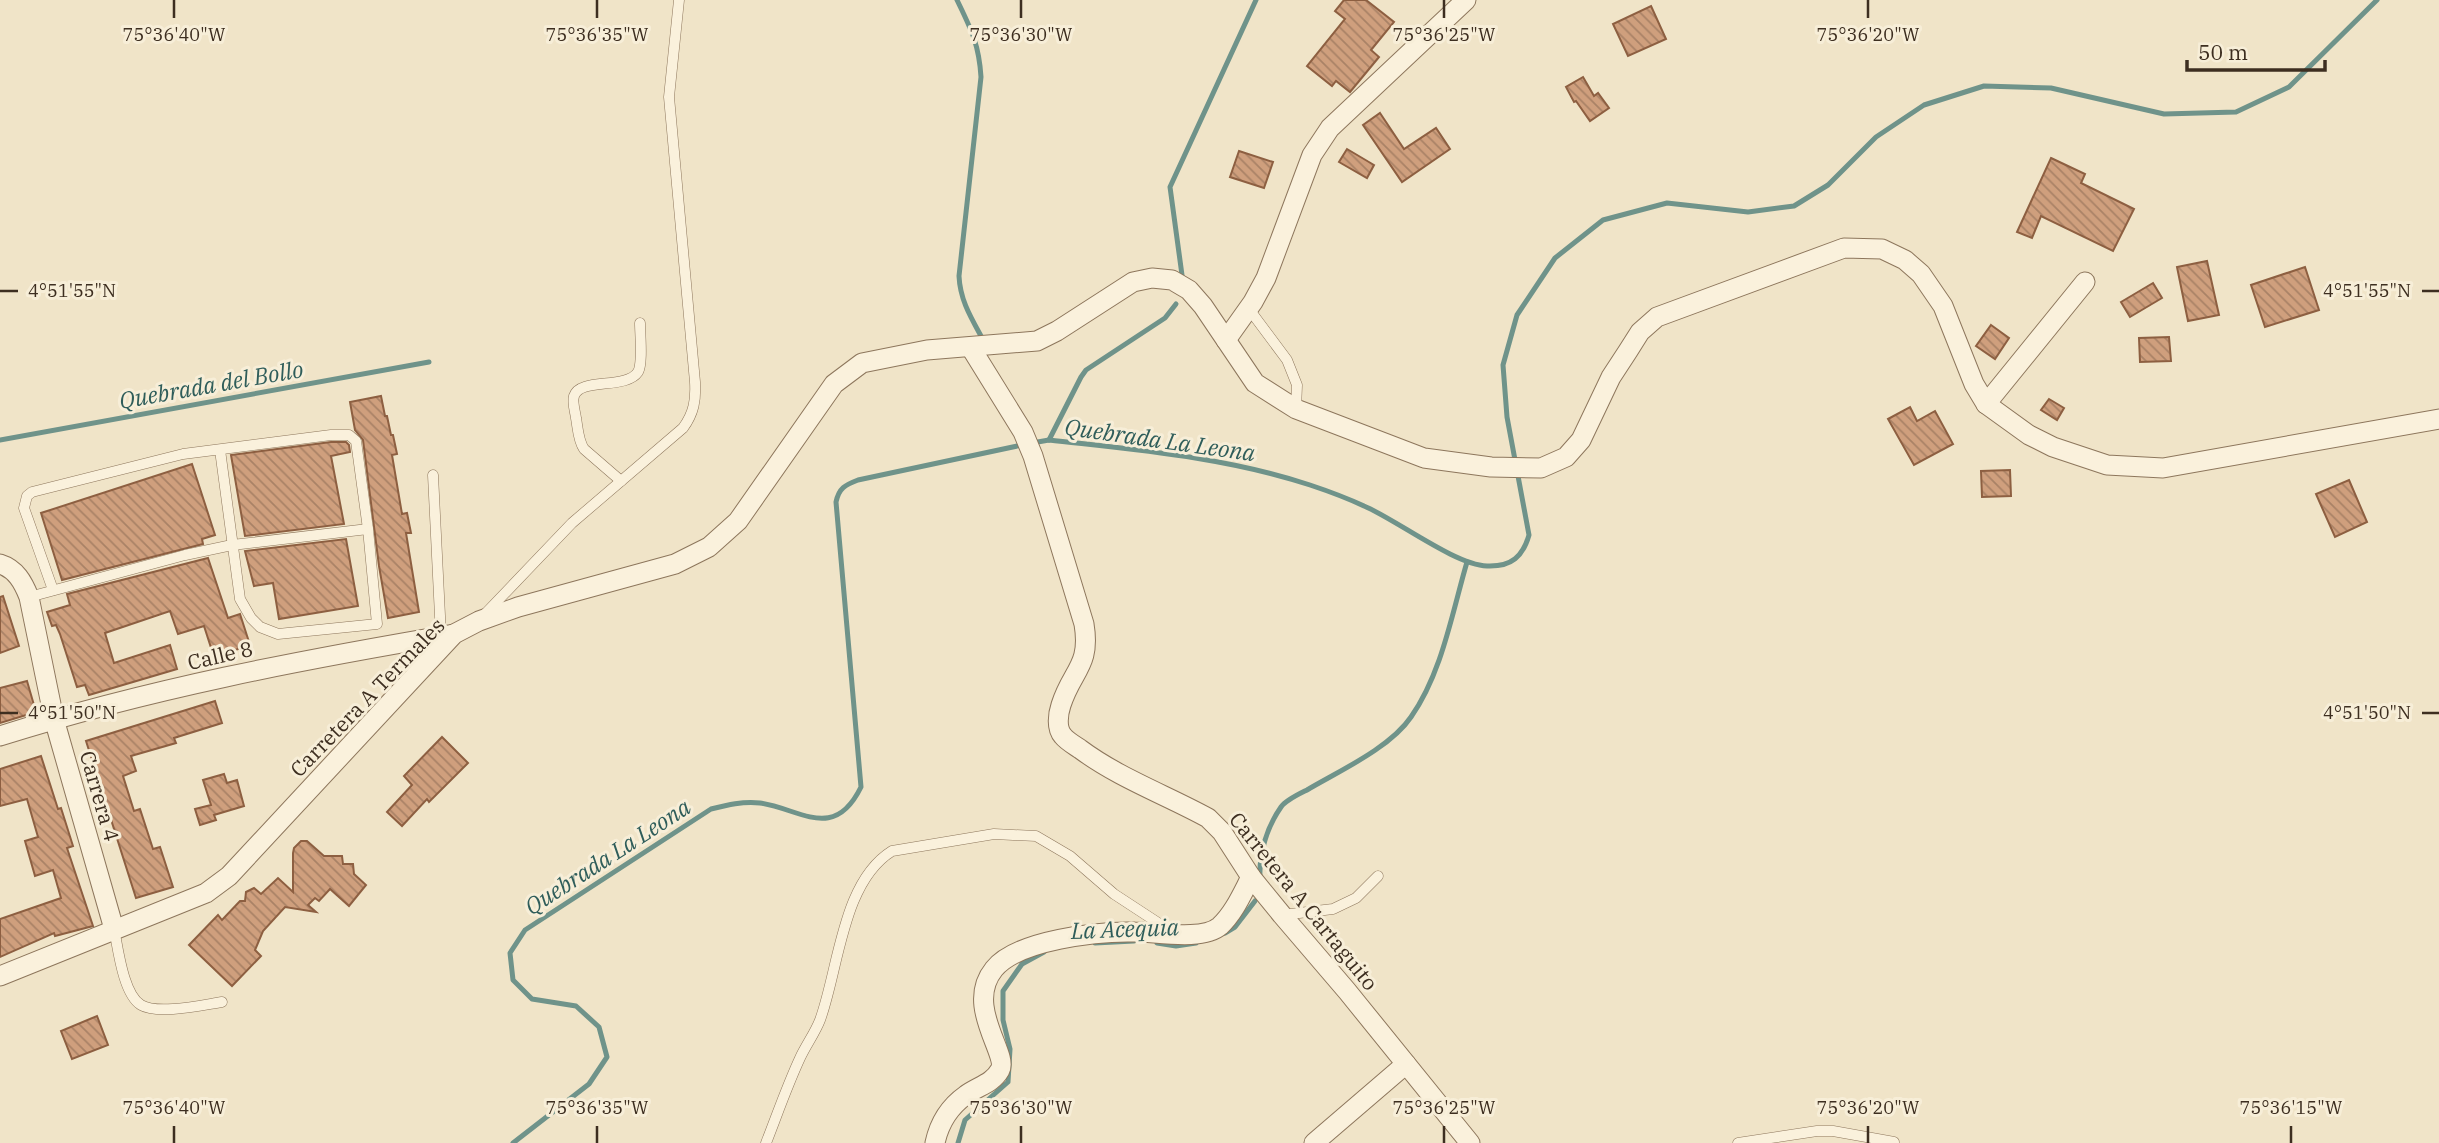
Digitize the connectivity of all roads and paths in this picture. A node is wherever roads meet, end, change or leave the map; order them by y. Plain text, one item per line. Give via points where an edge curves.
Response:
1 (678, 0) edge
2 (1466, 0) edge
3 (2085, 282) dead end
4 (1249, 309) junction
5 (640, 323) dead end
6 (1226, 340) junction
7 (971, 348) junction
8 (1986, 404) junction
9 (1296, 409) junction
10 (2439, 419) edge
11 (220, 450) junction
12 (433, 475) dead end
13 (621, 481) junction
14 (368, 529) junction
15 (232, 545) junction
16 (0, 564) edge
17 (53, 590) junction
18 (29, 597) junction
19 (479, 621) junction
20 (447, 635) junction
21 (54, 719) junction
22 (0, 736) edge
23 (1378, 876) dead end
24 (1251, 877) junction
25 (1282, 915) junction
26 (114, 929) junction
27 (1175, 934) junction
28 (0, 976) edge
29 (222, 1002) dead end
30 (1406, 1064) junction
31 (1894, 1142) edge
32 (766, 1143) edge
33 (935, 1143) edge
34 (1314, 1143) edge
35 (1470, 1143) edge
36 (1738, 1143) edge

1 - 13 lane via 669,97 696,399 683,428
2 - 4 street via 1330,128 1312,155 1266,278
3 - 8 street
4 - 6 street
4 - 9 lane via 1287,360 1297,385
5 - 13 lane via 636,374 583,387 572,398 584,449
6 - 7 street, Carretera A Termales via 1189,290 1172,280 1152,278 1133,282 1037,341
6 - 9 street, Carretera A Termales via 1255,383
7 - 19 street, Carretera A Termales via 927,350 862,363 834,384 738,521 709,548 675,564
7 - 24 street, Carretera A Cartaguito via 1033,456 1084,624 1083,662 1065,692 1058,724 1061,735 1098,763 1208,818
8 - 9 street, Carretera A Termales via 1943,306 1920,274 1882,249 1844,247 1657,317 1640,332 1611,377 1581,440 1566,457 1541,468 1424,458
8 - 10 street via 2053,447 2106,465 2132,468 2163,468
11 - 14 lane via 352,436
11 - 15 lane
11 - 17 lane via 183,454 27,496 24,508
12 - 20 lane
13 - 19 lane via 572,523
14 - 15 lane
14 - 15 lane via 377,624 278,634 260,627 240,599
15 - 17 lane
16 - 18 street, Carrera 4 via 22,580
17 - 18 lane
18 - 21 street, Carrera 4
19 - 20 street, Carretera A Termales
20 - 21 street, Calle 8 via 256,669
20 - 26 street, Carretera A Termales via 229,876 206,893
21 - 22 street, Calle 8
21 - 26 street, Carrera 4
23 - 25 lane via 1356,898 1333,909
24 - 25 street, Carretera A Cartaguito
24 - 27 street via 1238,904 1218,928
25 - 30 street, Carretera A Cartaguito
26 - 28 street, Carretera A Termales
26 - 29 lane via 130,994 141,1005 159,1010
27 - 32 lane via 1036,836 994,834 892,850 867,874 845,928 819,1021
27 - 33 street via 1133,931 1066,937 1021,950 994,968 984,989 984,1016 1002,1064 988,1083 950,1109
30 - 34 street
30 - 35 street, Carretera A Cartaguito
31 - 36 lane via 1817,1131

